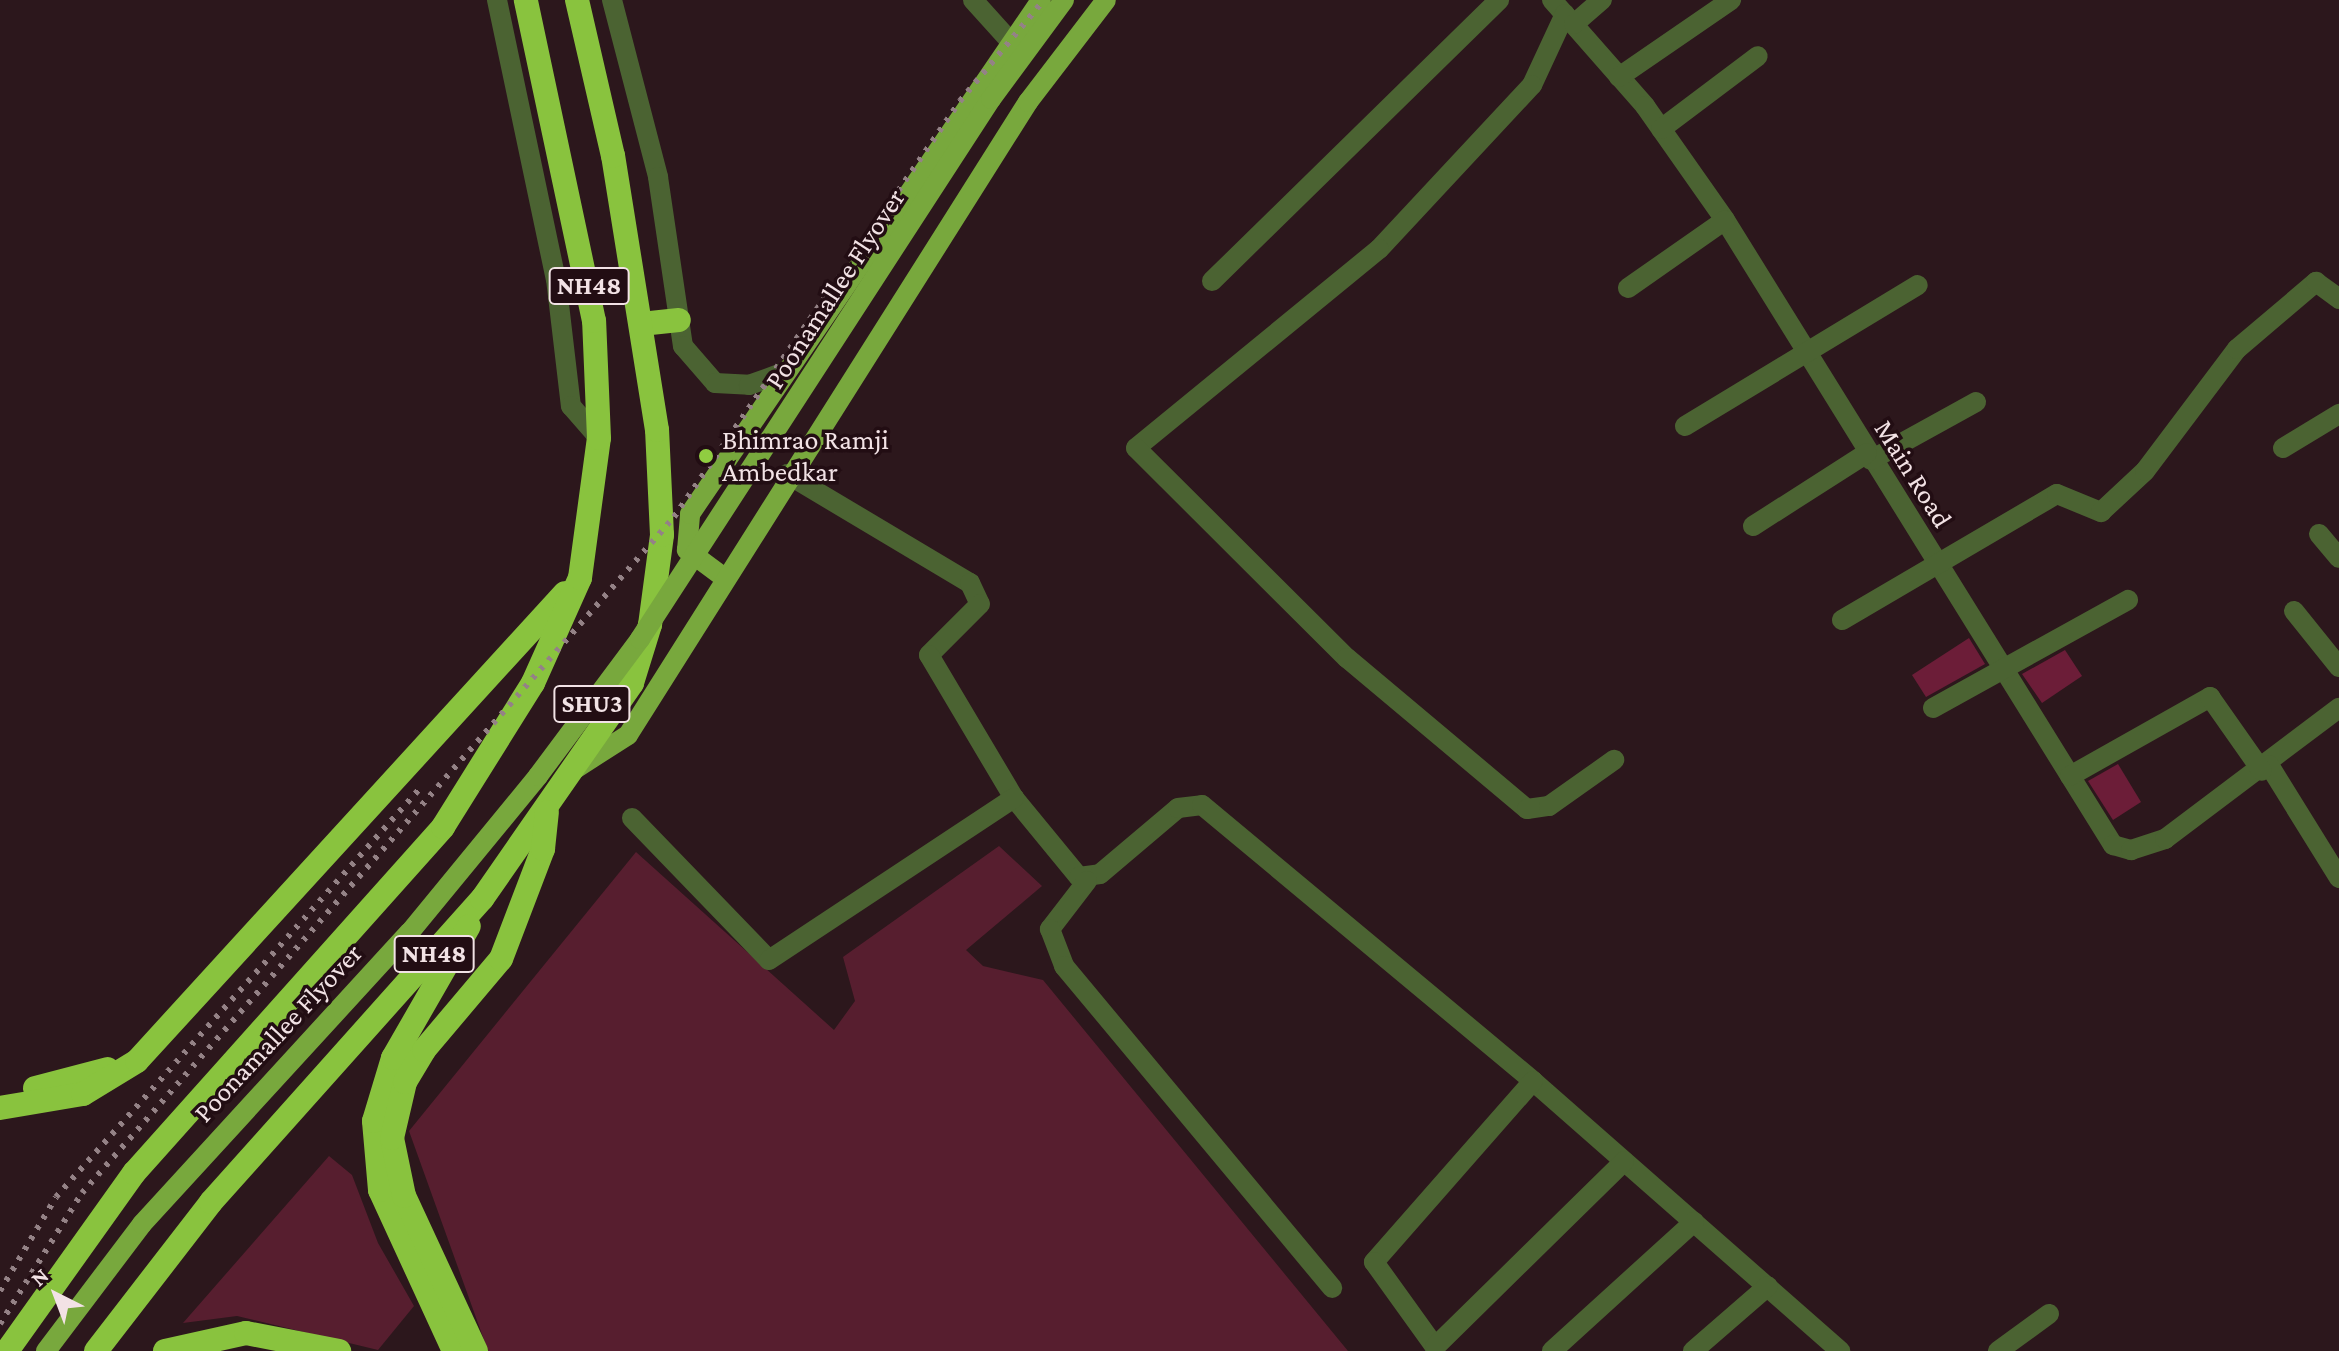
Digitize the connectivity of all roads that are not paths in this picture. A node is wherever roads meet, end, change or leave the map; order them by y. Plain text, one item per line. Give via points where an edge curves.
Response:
1 (497, 0) edge
2 (526, 0) edge
3 (577, 0) edge
4 (612, 0) edge
5 (973, 0) edge
6 (1041, 0) edge
7 (1064, 0) edge
8 (1106, 0) edge
9 (1499, 0) edge
10 (1602, 0) edge
11 (1731, 0) edge
12 (1564, 13) edge
13 (1011, 42) junction
14 (1758, 56) dead end
15 (1619, 77) junction
16 (1661, 129) junction
17 (1725, 220) junction
18 (1212, 281) dead end
19 (1918, 285) dead end
20 (1628, 288) dead end
21 (2338, 294) edge
22 (679, 320) junction
23 (641, 324) junction
24 (1804, 351) junction
25 (780, 374) junction
26 (1976, 402) dead end
27 (2339, 414) edge
28 (1685, 426) dead end
29 (599, 438) junction
30 (2283, 448) dead end
31 (1869, 457) junction
32 (787, 474) junction
33 (1753, 526) dead end
34 (2319, 534) dead end
35 (2339, 558) edge
36 (1935, 562) junction
37 (722, 576) junction
38 (580, 578) junction
39 (2128, 600) dead end
40 (2294, 611) dead end
41 (1842, 620) dead end
42 (2339, 667) edge
43 (2001, 670) junction
44 (1933, 708) dead end
45 (2339, 708) edge
46 (1614, 760) dead end
47 (2265, 768) junction
48 (575, 770) junction
49 (2070, 776) junction
50 (1014, 798) junction
51 (547, 810) junction
52 (632, 818) dead end
53 (2339, 878) edge
54 (1087, 881) junction
55 (482, 899) junction
56 (137, 1061) junction
57 (1533, 1081) junction
58 (0, 1092) edge
59 (0, 1108) edge
60 (1624, 1161) junction
61 (1694, 1222) junction
62 (1768, 1286) junction
63 (1332, 1288) dead end
64 (2049, 1314) dead end
65 (1437, 1349) edge
66 (1836, 1350) edge
67 (7, 1351) edge
68 (46, 1351) edge
69 (96, 1351) edge
70 (165, 1351) edge
71 (339, 1351) edge
72 (454, 1351) edge
73 (476, 1351) edge
74 (1552, 1351) edge
75 (1693, 1351) edge
76 (1998, 1351) edge

1 - 29 street via 556,279 571,406
2 - 29 highway, NH48 via 592,307
3 - 23 highway, NH48
4 - 22 street via 658,177
5 - 13 street
6 - 13 main road
7 - 68 main road, Poonamallee Flyover / SHU3, bridge via 969,132 640,639 547,765 410,932 142,1224
8 - 32 main road, SHU3 via 1028,102
9 - 18 street
10 - 12 street
11 - 15 street
12 - 15 street, Main Road
12 - 46 street via 1532,85 1379,249 1136,448 1347,658 1527,809 1549,806
13 - 25 main road
14 - 16 street
15 - 16 street, Main Road
16 - 17 street, Main Road
17 - 20 street
17 - 24 street, Main Road
19 - 24 street
21 - 36 street via 2316,282 2237,349 2145,471 2101,512 2057,494
22 - 23 highway
22 - 25 street via 683,346 715,383 749,385
23 - 48 highway, NH48 via 660,477 650,625 632,683
24 - 28 street
24 - 31 street, Main Road
25 - 37 main road via 690,514 687,550
26 - 31 street
27 - 30 street
29 - 38 highway, NH48
31 - 33 street
31 - 36 street, Main Road
32 - 37 main road, SHU3
32 - 50 street via 970,583 980,604 929,655
34 - 35 street
36 - 41 street
36 - 43 street, Main Road
37 - 48 main road, SHU3 via 628,735
38 - 56 highway
38 - 67 highway, NH48 via 533,683 443,827 134,1173
39 - 43 street
40 - 42 street
43 - 44 street
43 - 49 street, Main Road
45 - 47 street, Main Road
47 - 49 street via 2210,697
47 - 49 street, Main Road via 2165,839 2131,850 2113,845 2095,825
47 - 53 street
48 - 51 highway, NH48
50 - 52 street via 769,960
50 - 54 street
51 - 55 highway, NH48
51 - 73 highway via 543,849 501,959 424,1050 405,1082 392,1138 404,1196
54 - 57 street via 1178,808 1202,805
54 - 63 street via 1050,929 1064,966
55 - 69 highway, NH48 via 211,1202
55 - 72 highway via 440,987 393,1058 374,1121 380,1190
56 - 58 highway
56 - 59 highway via 83,1094
57 - 60 street
57 - 65 street via 1374,1262
60 - 61 street
60 - 65 street
61 - 62 street
61 - 74 street
62 - 66 street
62 - 75 street
64 - 76 street
70 - 71 highway via 246,1333

